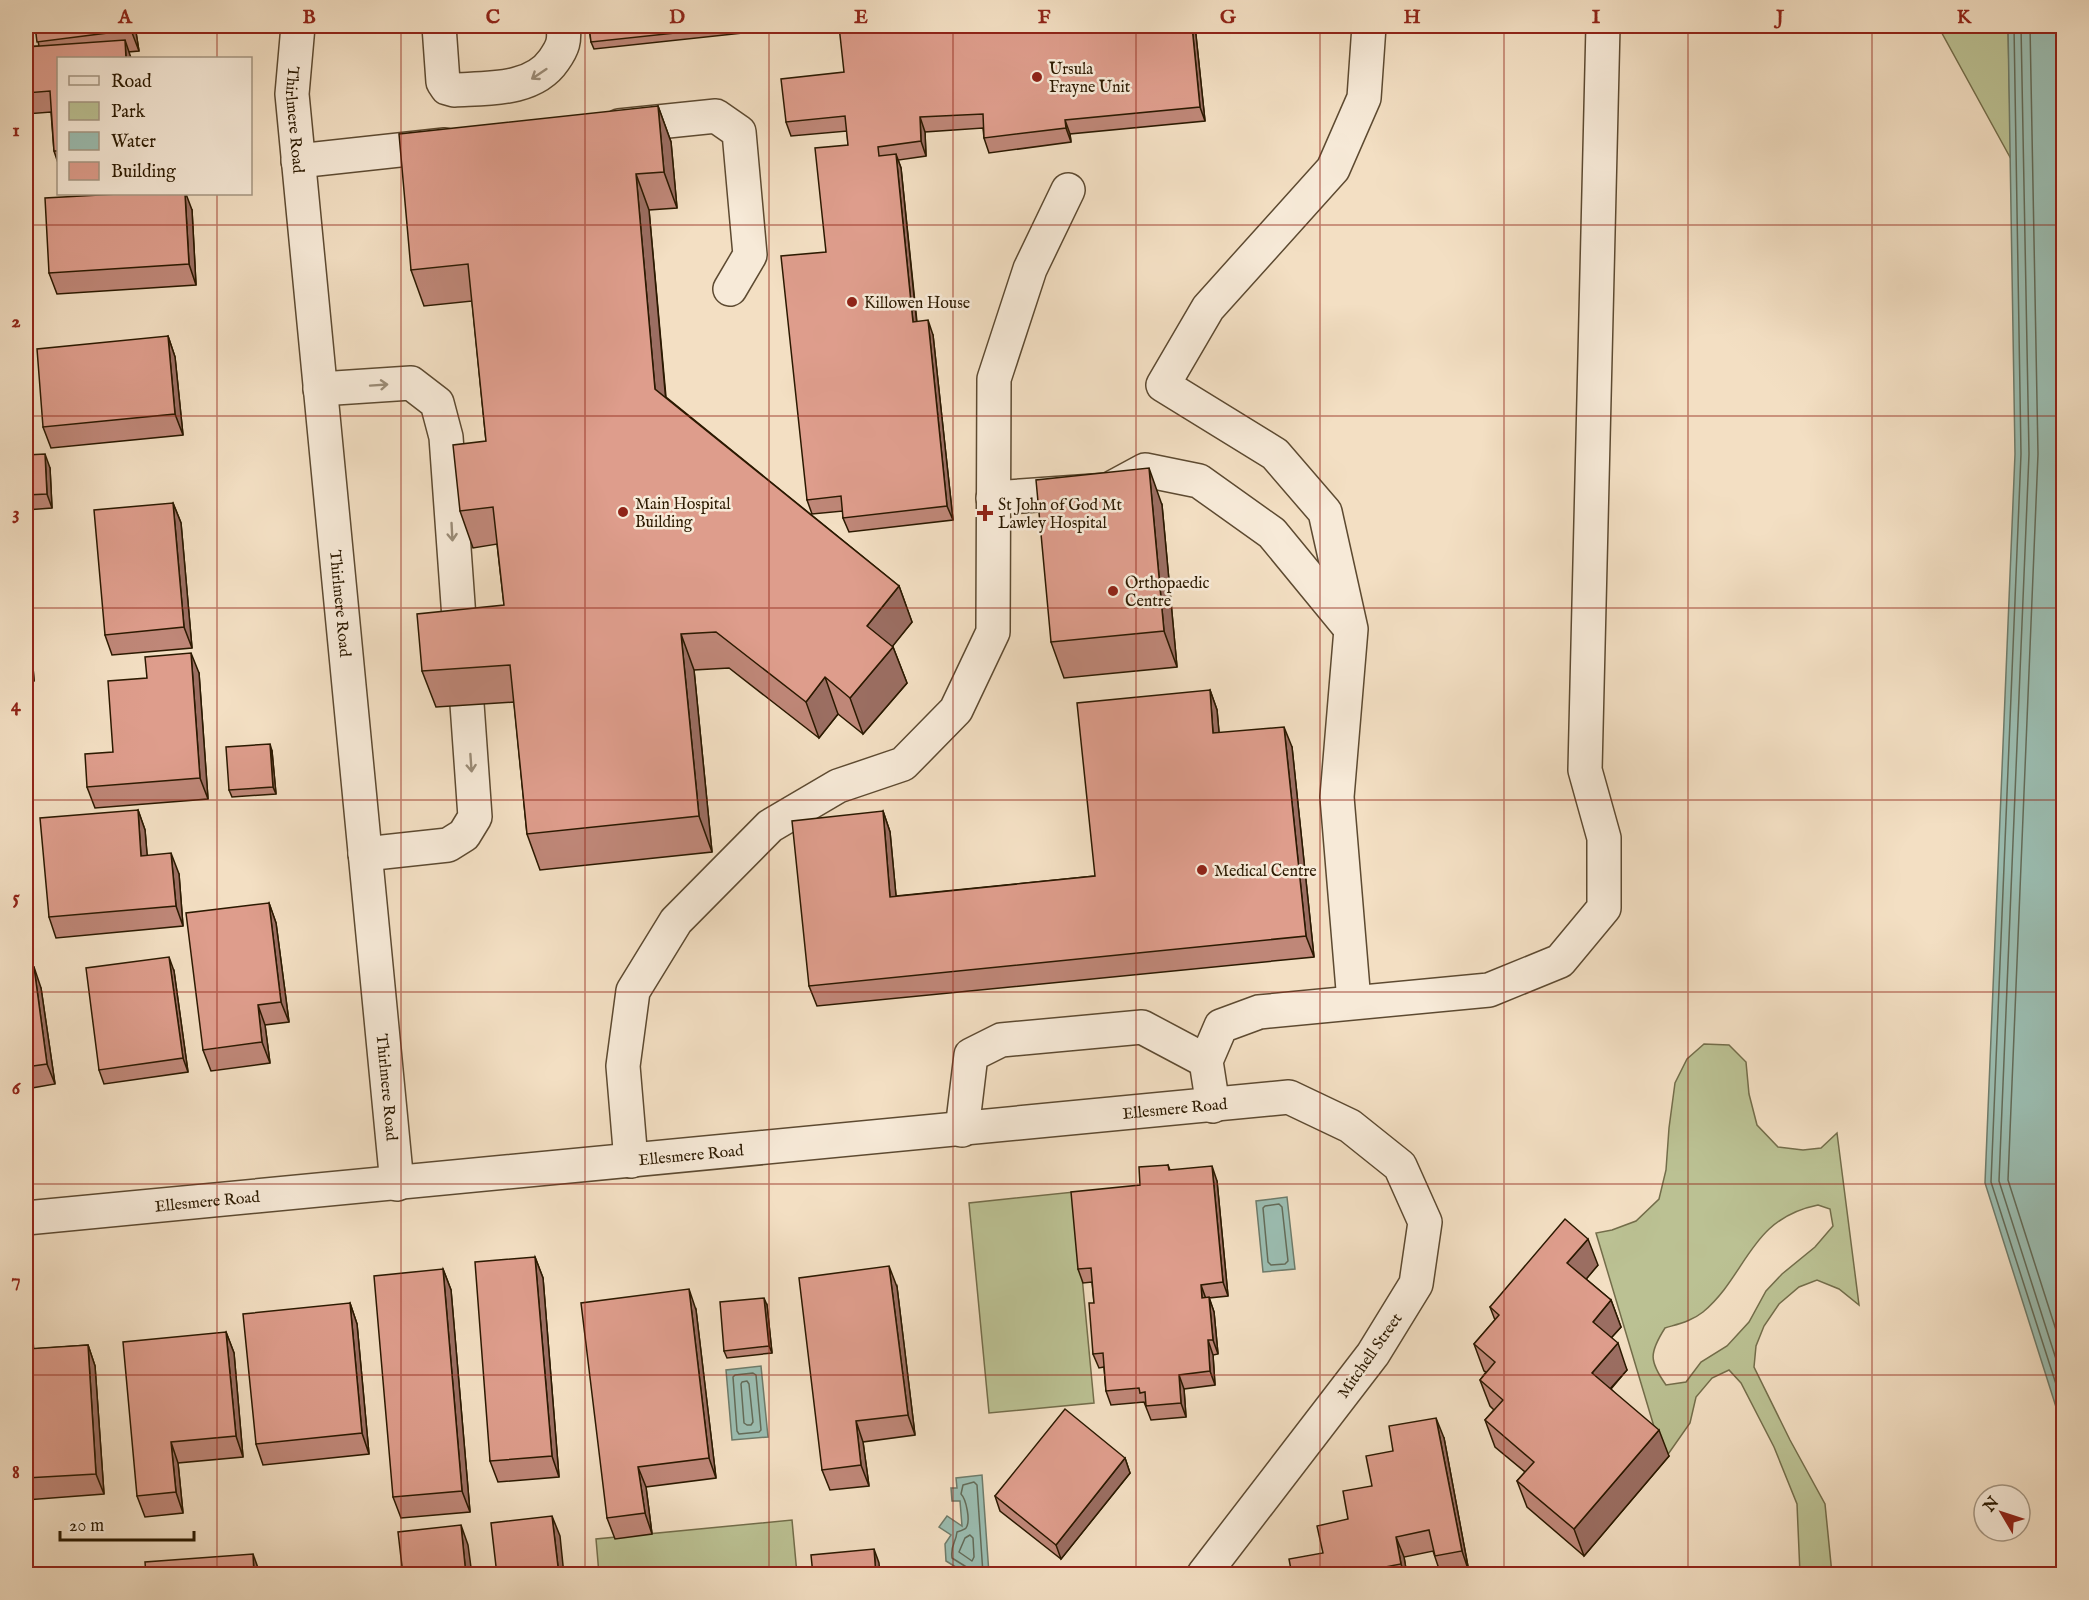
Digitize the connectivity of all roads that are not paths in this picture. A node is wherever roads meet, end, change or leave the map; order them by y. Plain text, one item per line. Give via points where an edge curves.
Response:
1 (298, 26) edge
2 (440, 26) edge
3 (563, 26) edge
4 (1369, 26) edge
5 (1603, 26) edge
6 (588, 129) edge
7 (472, 142) edge
8 (298, 160) junction
9 (1068, 190) dead end
10 (730, 289) dead end
11 (320, 389) junction
12 (993, 498) junction
13 (1351, 629) junction
14 (461, 646) edge
15 (467, 704) edge
16 (366, 854) junction
17 (1354, 1002) junction
18 (1206, 1061) junction
19 (1213, 1106) junction
20 (1350, 1126) joint
21 (962, 1130) junction
22 (631, 1161) junction
23 (398, 1184) junction
24 (26, 1218) edge
25 (1204, 1575) edge

1 - 8 street, Thirlmere Road via 292,94
3 -> 2 street via 565,40 547,70 535,79 454,90 443,82
4 - 13 street via 1364,98 1333,169 1208,308 1163,385 1275,454 1325,512
5 - 17 street via 1585,770 1604,838 1604,908 1560,961 1489,990
6 - 10 street via 716,116 739,132 750,255
7 - 8 street
8 - 11 street, Thirlmere Road
9 - 12 street via 1030,269 994,379
11 -> 14 street via 411,383 437,403 446,436
11 - 16 street, Thirlmere Road
12 - 13 street via 1108,489 1145,470 1199,481 1272,532
12 - 22 street via 993,632 956,710 903,764 838,786 770,826 676,921 633,991 623,1066
13 - 17 street via 1337,797
15 -> 16 street via 475,817 464,835 448,845
16 - 23 street, Thirlmere Road
17 - 18 street via 1259,1012 1221,1026
18 - 19 street
18 - 21 street via 1142,1027 1001,1040 971,1055
19 - 20 street, Ellesmere Road via 1289,1097
19 - 21 street, Ellesmere Road
20 - 25 street, Mitchell Street via 1400,1166 1425,1221 1416,1284 1373,1354
21 - 22 street, Ellesmere Road
22 - 23 street, Ellesmere Road
23 - 24 street, Ellesmere Road

